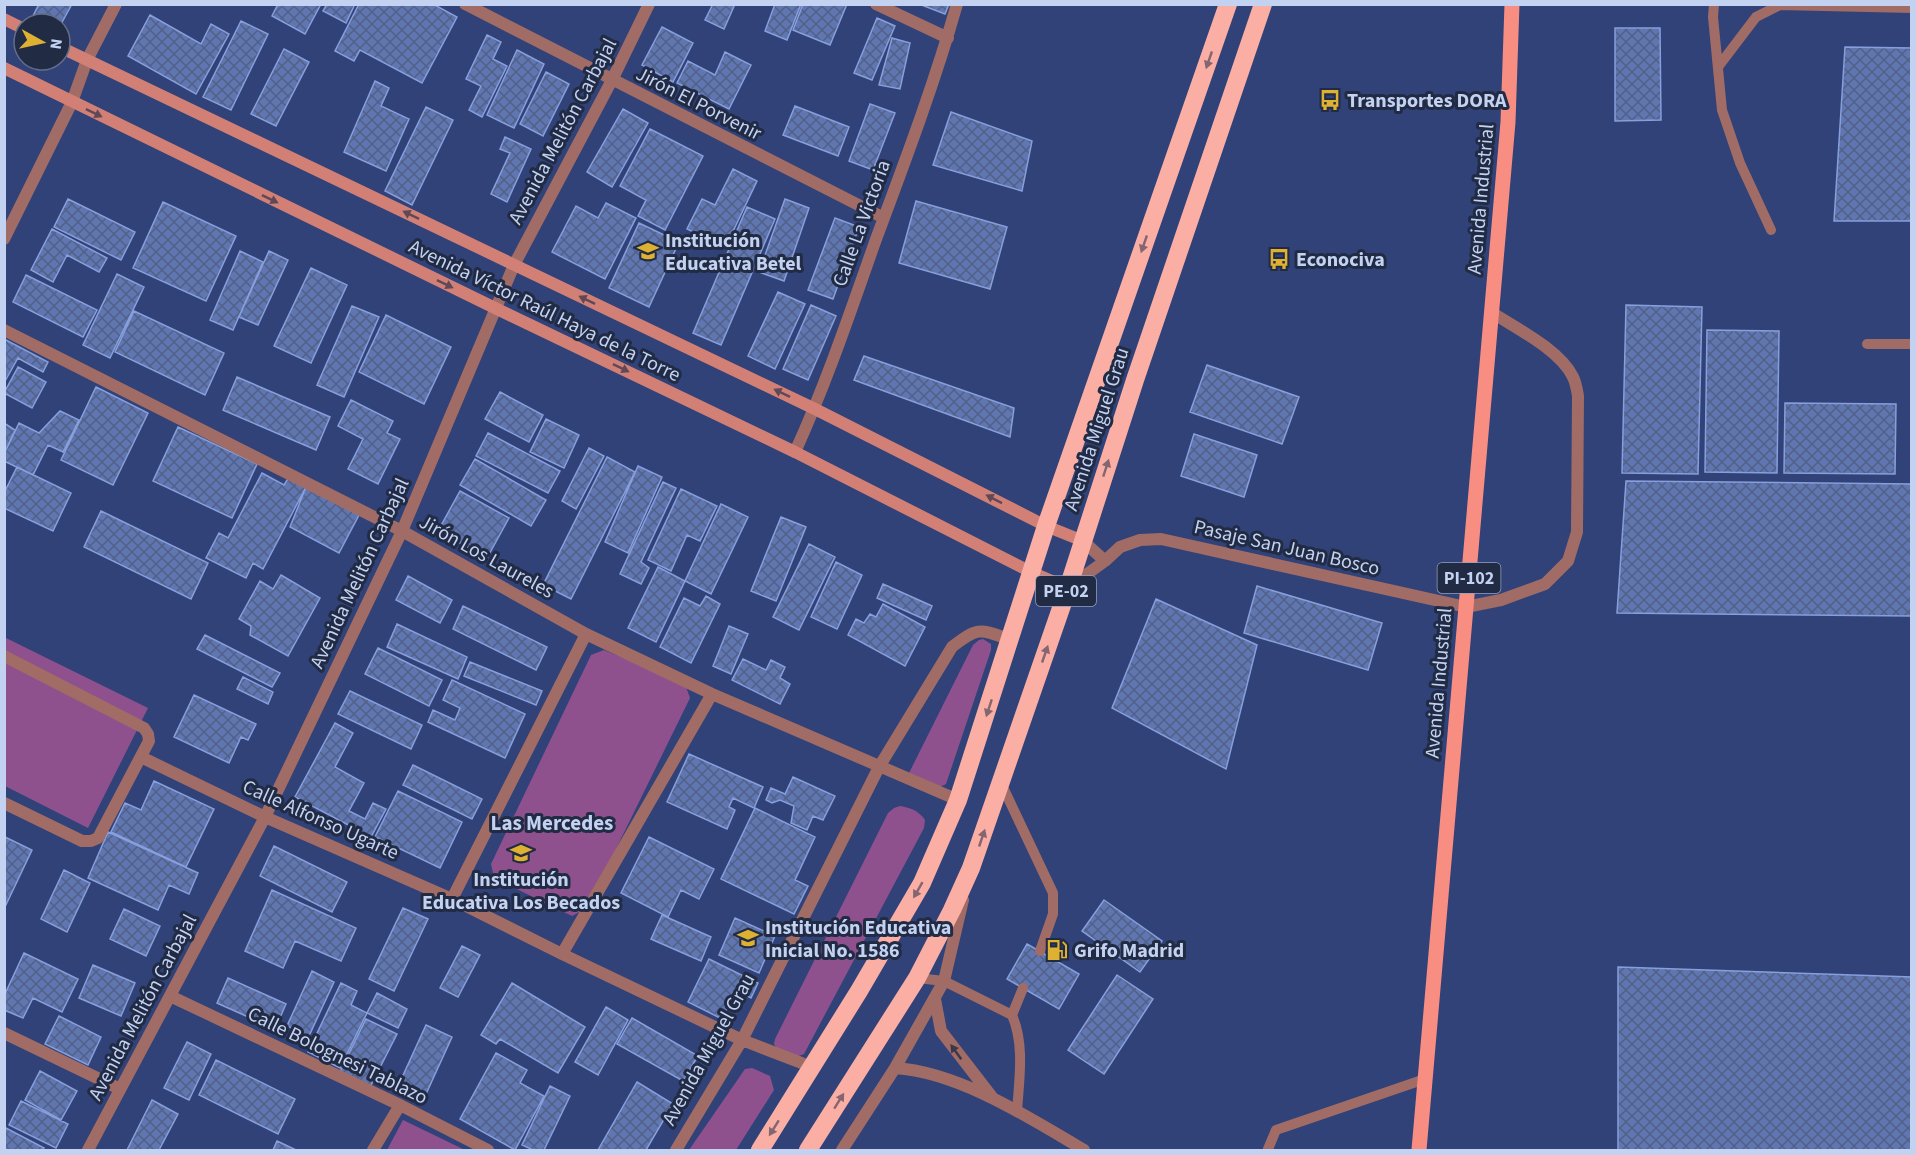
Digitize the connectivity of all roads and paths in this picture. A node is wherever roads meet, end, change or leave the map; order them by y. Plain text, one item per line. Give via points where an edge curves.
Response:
1 (116, 4) edge
2 (465, 4) edge
3 (649, 4) edge
4 (876, 4) edge
5 (957, 4) edge
6 (1228, 4) edge
7 (1263, 4) edge
8 (1512, 4) edge
9 (1714, 4) edge
10 (1911, 8) edge
11 (948, 38) junction
12 (72, 53) edge
13 (87, 60) junction
14 (1718, 67) junction
15 (4, 68) edge
16 (612, 80) junction
17 (72, 102) junction
18 (884, 218) junction
19 (1771, 230) dead end
20 (4, 239) edge
21 (514, 264) junction
22 (497, 309) junction
23 (1491, 312) junction
24 (4, 330) edge
25 (1911, 344) edge
26 (1867, 345) dead end
27 (815, 409) junction
28 (795, 452) junction
29 (1046, 526) junction
30 (402, 531) junction
31 (1083, 541) junction
32 (1105, 561) junction
33 (1031, 572) junction
34 (1068, 588) junction
35 (1466, 607) junction
36 (586, 634) junction
37 (1011, 640) junction
38 (4, 656) edge
39 (712, 694) junction
40 (141, 757) junction
41 (879, 767) junction
42 (1001, 783) junction
43 (958, 800) junction
44 (4, 803) edge
45 (265, 817) junction
46 (971, 868) junction
47 (452, 898) junction
48 (1040, 951) dead end
49 (562, 954) junction
50 (917, 978) junction
51 (944, 981) junction
52 (1023, 988) dead end
53 (170, 996) junction
54 (935, 999) junction
55 (1012, 1015) junction
56 (4, 1033) edge
57 (742, 1040) junction
58 (812, 1067) junction
59 (896, 1068) junction
60 (1425, 1079) junction
61 (120, 1089) junction
62 (992, 1098) junction
63 (400, 1105) junction
64 (1017, 1112) junction
65 (1268, 1149) edge
66 (88, 1150) edge
67 (373, 1150) edge
68 (488, 1150) edge
69 (676, 1150) edge
70 (760, 1150) edge
71 (808, 1150) edge
72 (842, 1150) edge
73 (1084, 1150) edge
74 (1419, 1150) edge

1 - 13 street
2 - 16 street, Jirón El Porvenir
3 - 16 street, Avenida Melitón Carbajal
4 - 11 street
5 - 11 street, Calle La Victoria
6 -> 29 highway, Avenida Miguel Grau / PE-02
31 -> 7 highway, Avenida Miguel Grau / PE-02
8 - 23 main road, Avenida Industrial / PI-102 via 1508,122
9 - 14 lane
10 - 14 lane via 1780,4 1756,17
11 - 18 street, Calle La Victoria
12 - 13 main road, Avenida Víctor Raúl Haya de la Torre
13 - 17 street
21 -> 13 main road, Avenida Víctor Raúl Haya de la Torre
14 - 19 lane via 1722,110 1740,163
15 - 17 main road, Avenida Víctor Raúl Haya de la Torre
16 - 18 street, Jirón El Porvenir
16 - 21 street, Avenida Melitón Carbajal
17 - 20 street
17 -> 22 main road, Avenida Víctor Raúl Haya de la Torre
18 - 27 street, Calle La Victoria
21 - 22 street, Avenida Melitón Carbajal
27 -> 21 main road, Avenida Víctor Raúl Haya de la Torre
22 -> 28 main road, Avenida Víctor Raúl Haya de la Torre
22 - 30 street, Avenida Melitón Carbajal
23 - 35 main road, Avenida Industrial / PI-102
23 - 35 street via 1545,348 1573,378 1578,396 1577,532 1568,561 1545,584 1501,600
24 - 30 street, Jirón Los Laureles
25 - 26 lane
27 - 28 street, Calle La Victoria
29 -> 27 main road, Avenida Víctor Raúl Haya de la Torre
28 - 33 main road, Avenida Víctor Raúl Haya de la Torre
29 - 31 main road, Avenida Víctor Raúl Haya de la Torre
29 - 33 highway, Avenida Miguel Grau / PE-02
30 - 36 street, Jirón Los Laureles
30 - 45 street, Avenida Melitón Carbajal
31 - 32 street
31 - 34 highway, Avenida Miguel Grau / PE-02
32 - 34 street, Pasaje San Juan Bosco
32 - 35 street, Pasaje San Juan Bosco via 1120,547 1140,540 1161,539
33 - 34 main road, Avenida Víctor Raúl Haya de la Torre
33 - 37 highway, Avenida Miguel Grau / PE-02
42 -> 34 highway, Avenida Miguel Grau / PE-02
35 - 60 main road, Avenida Industrial / PI-102
36 - 39 street, Jirón Los Laureles
36 - 47 street
37 - 41 street, Avenida Miguel Grau via 982,630 952,646
37 -> 43 highway, Avenida Miguel Grau / PE-02
38 - 40 street via 144,728 149,741
39 - 41 street, Jirón Los Laureles
39 - 49 street
40 - 44 street via 98,838 91,841
40 - 45 street, Calle Alfonso Ugarte
41 - 43 street, Jirón Los Laureles
41 - 57 street, Avenida Miguel Grau
46 -> 42 highway, Avenida Miguel Grau / PE-02
42 - 48 lane via 1053,893 1053,914
43 -> 58 highway, Avenida Miguel Grau / PE-02 via 922,883
45 - 47 street, Calle Alfonso Ugarte
45 - 53 street, Avenida Melitón Carbajal
46 - 50 highway, Avenida Miguel Grau / PE-02
46 - 51 street, Avenida Miguel Grau
47 - 49 street, Calle Alfonso Ugarte
49 - 57 street, Calle Alfonso Ugarte
50 - 51 lane
71 -> 50 highway, Avenida Miguel Grau / PE-02
51 - 54 street, Avenida Miguel Grau
51 - 55 lane
52 - 55 lane
53 - 61 street, Avenida Melitón Carbajal
53 - 63 street, Calle Bolognesi Tablazo
54 - 59 street, Avenida Miguel Grau
62 -> 54 street via 941,1031
55 - 64 lane via 1019,1031 1020,1048
56 - 61 street
57 - 58 street, Calle Alfonso Ugarte
57 - 69 street, Avenida Miguel Grau
58 -> 70 highway, Avenida Miguel Grau / PE-02
59 - 62 street via 915,1069
59 - 72 street, Avenida Miguel Grau
60 - 65 lane via 1276,1130
60 - 74 main road, Avenida Industrial / PI-102
61 - 66 street, Avenida Melitón Carbajal
62 - 64 street
63 - 67 street
63 - 68 street, Calle Bolognesi Tablazo
64 - 73 street

